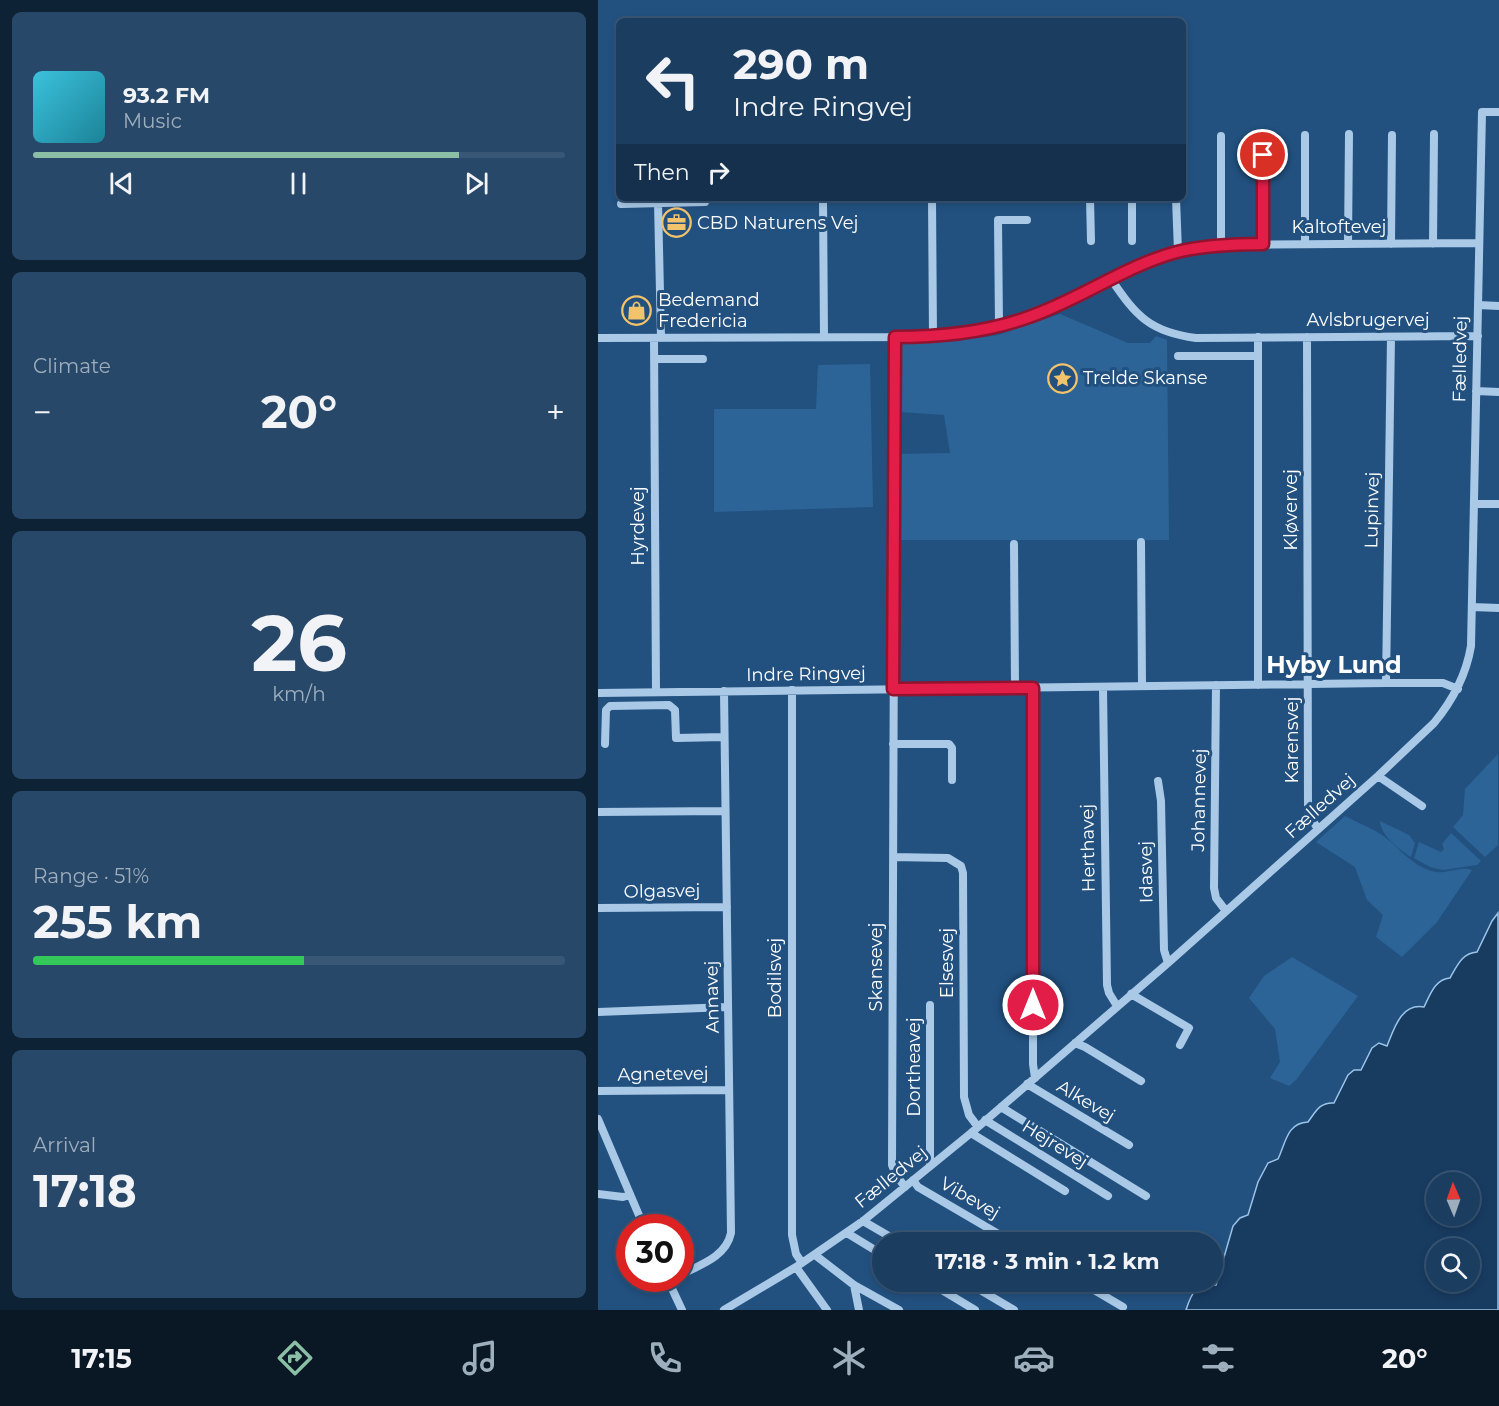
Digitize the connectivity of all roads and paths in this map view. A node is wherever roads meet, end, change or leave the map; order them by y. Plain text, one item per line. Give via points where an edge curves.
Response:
1 (1498, 112) edge
2 (1263, 134) dead end
3 (1349, 134) dead end
4 (1434, 134) dead end
5 (1305, 135) dead end
6 (1392, 135) dead end
7 (1220, 136) dead end
8 (823, 201) edge
9 (932, 201) edge
10 (1090, 201) edge
11 (1132, 201) edge
12 (1176, 201) edge
13 (704, 202) dead end
14 (658, 203) junction
15 (621, 204) dead end
16 (1027, 220) dead end
17 (1091, 241) dead end
18 (1132, 241) dead end
19 (1479, 243) junction
20 (1263, 244) junction
21 (1305, 244) junction
22 (1348, 244) junction
23 (1391, 244) junction
24 (1433, 244) junction
25 (1221, 245) junction
26 (1178, 252) junction
27 (1111, 279) junction
28 (1478, 305) junction
29 (1498, 306) edge
30 (999, 326) junction
31 (1478, 336) junction
32 (658, 337) junction
33 (824, 337) junction
34 (895, 337) junction
35 (933, 337) junction
36 (1258, 337) junction
37 (1307, 337) junction
38 (1391, 337) junction
39 (598, 338) edge
40 (1178, 356) dead end
41 (1258, 356) junction
42 (654, 359) junction
43 (703, 359) dead end
44 (1476, 391) junction
45 (1498, 392) edge
46 (1475, 504) junction
47 (1498, 504) edge
48 (1141, 542) dead end
49 (1014, 544) dead end
50 (1472, 607) junction
51 (1498, 608) edge
52 (1386, 683) junction
53 (1308, 684) junction
54 (1258, 685) junction
55 (1142, 686) junction
56 (1216, 686) junction
57 (1103, 687) junction
58 (1015, 688) junction
59 (1033, 688) junction
60 (893, 689) junction
61 (1458, 689) junction
62 (792, 690) junction
63 (724, 691) junction
64 (656, 692) junction
65 (598, 693) edge
66 (724, 737) junction
67 (606, 744) dead end
68 (893, 744) junction
69 (1378, 776) junction
70 (952, 780) dead end
71 (1158, 781) dead end
72 (1422, 806) dead end
73 (725, 811) junction
74 (598, 812) edge
75 (1318, 829) junction
76 (893, 857) junction
77 (727, 907) junction
78 (598, 908) edge
79 (1226, 911) junction
80 (1168, 963) junction
81 (1131, 994) junction
82 (930, 1005) dead end
83 (728, 1006) junction
84 (1117, 1006) junction
85 (598, 1012) edge
86 (1075, 1043) junction
87 (1180, 1045) dead end
88 (1035, 1078) junction
89 (1141, 1081) dead end
90 (1027, 1084) junction
91 (729, 1090) junction
92 (598, 1091) edge
93 (1001, 1107) junction
94 (598, 1119) edge
95 (978, 1126) junction
96 (1129, 1145) dead end
97 (931, 1166) junction
98 (913, 1180) junction
99 (905, 1187) junction
100 (1065, 1191) dead end
101 (598, 1194) edge
102 (630, 1195) junction
103 (1108, 1196) dead end
104 (1146, 1196) dead end
105 (638, 1214) edge
106 (863, 1221) junction
107 (882, 1232) edge
108 (995, 1232) edge
109 (847, 1233) junction
110 (872, 1248) edge
111 (815, 1255) junction
112 (799, 1265) junction
113 (694, 1268) edge
114 (854, 1286) junction
115 (676, 1292) edge
116 (945, 1292) edge
117 (984, 1292) edge
118 (1098, 1292) edge
119 (1123, 1307) dead end
120 (682, 1310) edge
121 (724, 1310) edge
122 (827, 1310) edge
123 (859, 1310) edge
124 (900, 1310) edge
125 (975, 1310) edge
126 (1014, 1310) edge

1 - 19 street, Fælledvej via 1482,112
2 - 20 street
3 - 22 street
4 - 24 street
5 - 21 street
6 - 23 street
7 - 25 street
8 - 33 street
9 - 35 street
10 - 17 street
11 - 18 street
12 - 26 street
13 - 14 street
14 - 15 street
14 - 32 street, Hyrdevej
16 - 30 street via 998,220
19 - 24 street, Kaltoftevej
19 - 28 street, Fælledvej
20 - 21 street, Kaltoftevej
20 - 25 street, Kaltoftevej
21 - 22 street, Kaltoftevej
22 - 23 street, Kaltoftevej
23 - 24 street, Kaltoftevej
25 - 26 street, Kaltoftevej
26 - 27 street, Kaltoftevej
27 - 30 street, Kaltoftevej via 1028,318
27 - 36 street, Avlsbrugervej via 1134,312 1168,333 1196,338
28 - 29 street
28 - 31 street, Fælledvej
30 - 35 street, Kaltoftevej
31 - 38 street, Avlsbrugervej
31 - 44 street, Fælledvej
32 - 33 street, Kaltoftevej
32 - 39 street, Kaltoftevej
32 - 42 street, Hyrdevej
33 - 34 street, Kaltoftevej
34 - 35 street, Kaltoftevej
34 - 60 street, Skansevej
36 - 37 street, Avlsbrugervej
36 - 41 street
37 - 38 street, Avlsbrugervej
37 - 53 street, Kløvervej
38 - 52 street, Lupinvej
40 - 41 street
41 - 54 street
42 - 43 street
42 - 64 street, Hyrdevej
44 - 45 street
44 - 46 street, Fælledvej
46 - 47 street
46 - 50 street, Fælledvej
48 - 55 street
49 - 58 street
50 - 51 street
50 - 61 street, Fælledvej via 1469,659
52 - 53 street, Indre Ringvej
52 - 61 street, Indre Ringvej via 1443,683
53 - 54 street, Indre Ringvej
53 - 75 street, Karensvej via 1308,810
54 - 56 street, Indre Ringvej
55 - 56 street, Indre Ringvej
55 - 57 street, Indre Ringvej
56 - 79 street, Johannevej via 1214,888
57 - 59 street, Indre Ringvej
57 - 84 street, Herthavej via 1106,985
58 - 59 street, Indre Ringvej
58 - 60 street, Indre Ringvej
59 - 88 street
60 - 62 street, Indre Ringvej
60 - 68 street, Skansevej
61 - 69 street, Fælledvej via 1434,723
62 - 63 street, Indre Ringvej
62 - 112 street, Bodilsvej via 792,1235
63 - 64 street, Indre Ringvej
63 - 66 street, Annavej
64 - 65 street, Indre Ringvej
66 - 67 street via 676,738 675,710 669,705 610,706 606,710
66 - 73 street, Annavej
68 - 70 street via 949,744
68 - 76 street, Skansevej
69 - 72 street
69 - 75 street, Fælledvej
71 - 80 street, Idasvej via 1164,950
73 - 74 street
73 - 77 street, Annavej
75 - 79 street, Fælledvej
76 - 95 street, Elsesvej via 948,858 961,866 964,1097 969,1115
76 - 99 street, Skansevej via 892,1165
77 - 78 street, Olgasvej
77 - 83 street, Annavej
79 - 80 street, Fælledvej
80 - 81 street, Fælledvej
81 - 84 street, Fælledvej
81 - 87 street via 1189,1028
82 - 97 street, Dortheavej
83 - 85 street
83 - 91 street, Annavej
84 - 86 street, Fælledvej
86 - 88 street, Fælledvej
86 - 89 street
88 - 90 street, Fælledvej
90 - 93 street, Fælledvej
90 - 96 street, Alkevej
91 - 92 street, Agnetevej
91 - 113 street, Annavej via 732,1233 720,1254
93 - 95 street, Fælledvej
93 - 104 street
94 - 102 street
95 - 97 street, Fælledvej
95 - 100 street
95 - 103 street, Hejrevej
97 - 98 street, Fælledvej
98 - 99 street, Fælledvej
98 - 108 street, Vibevej
99 - 106 street, Fælledvej
101 - 102 street
102 - 105 street
106 - 107 street
106 - 109 street, Fælledvej
109 - 110 street
109 - 111 street, Fælledvej
111 - 112 street, Fælledvej
111 - 114 street
112 - 121 street, Fælledvej
112 - 122 street
114 - 123 street
114 - 124 street
115 - 120 street
116 - 125 street
117 - 126 street
118 - 119 street

